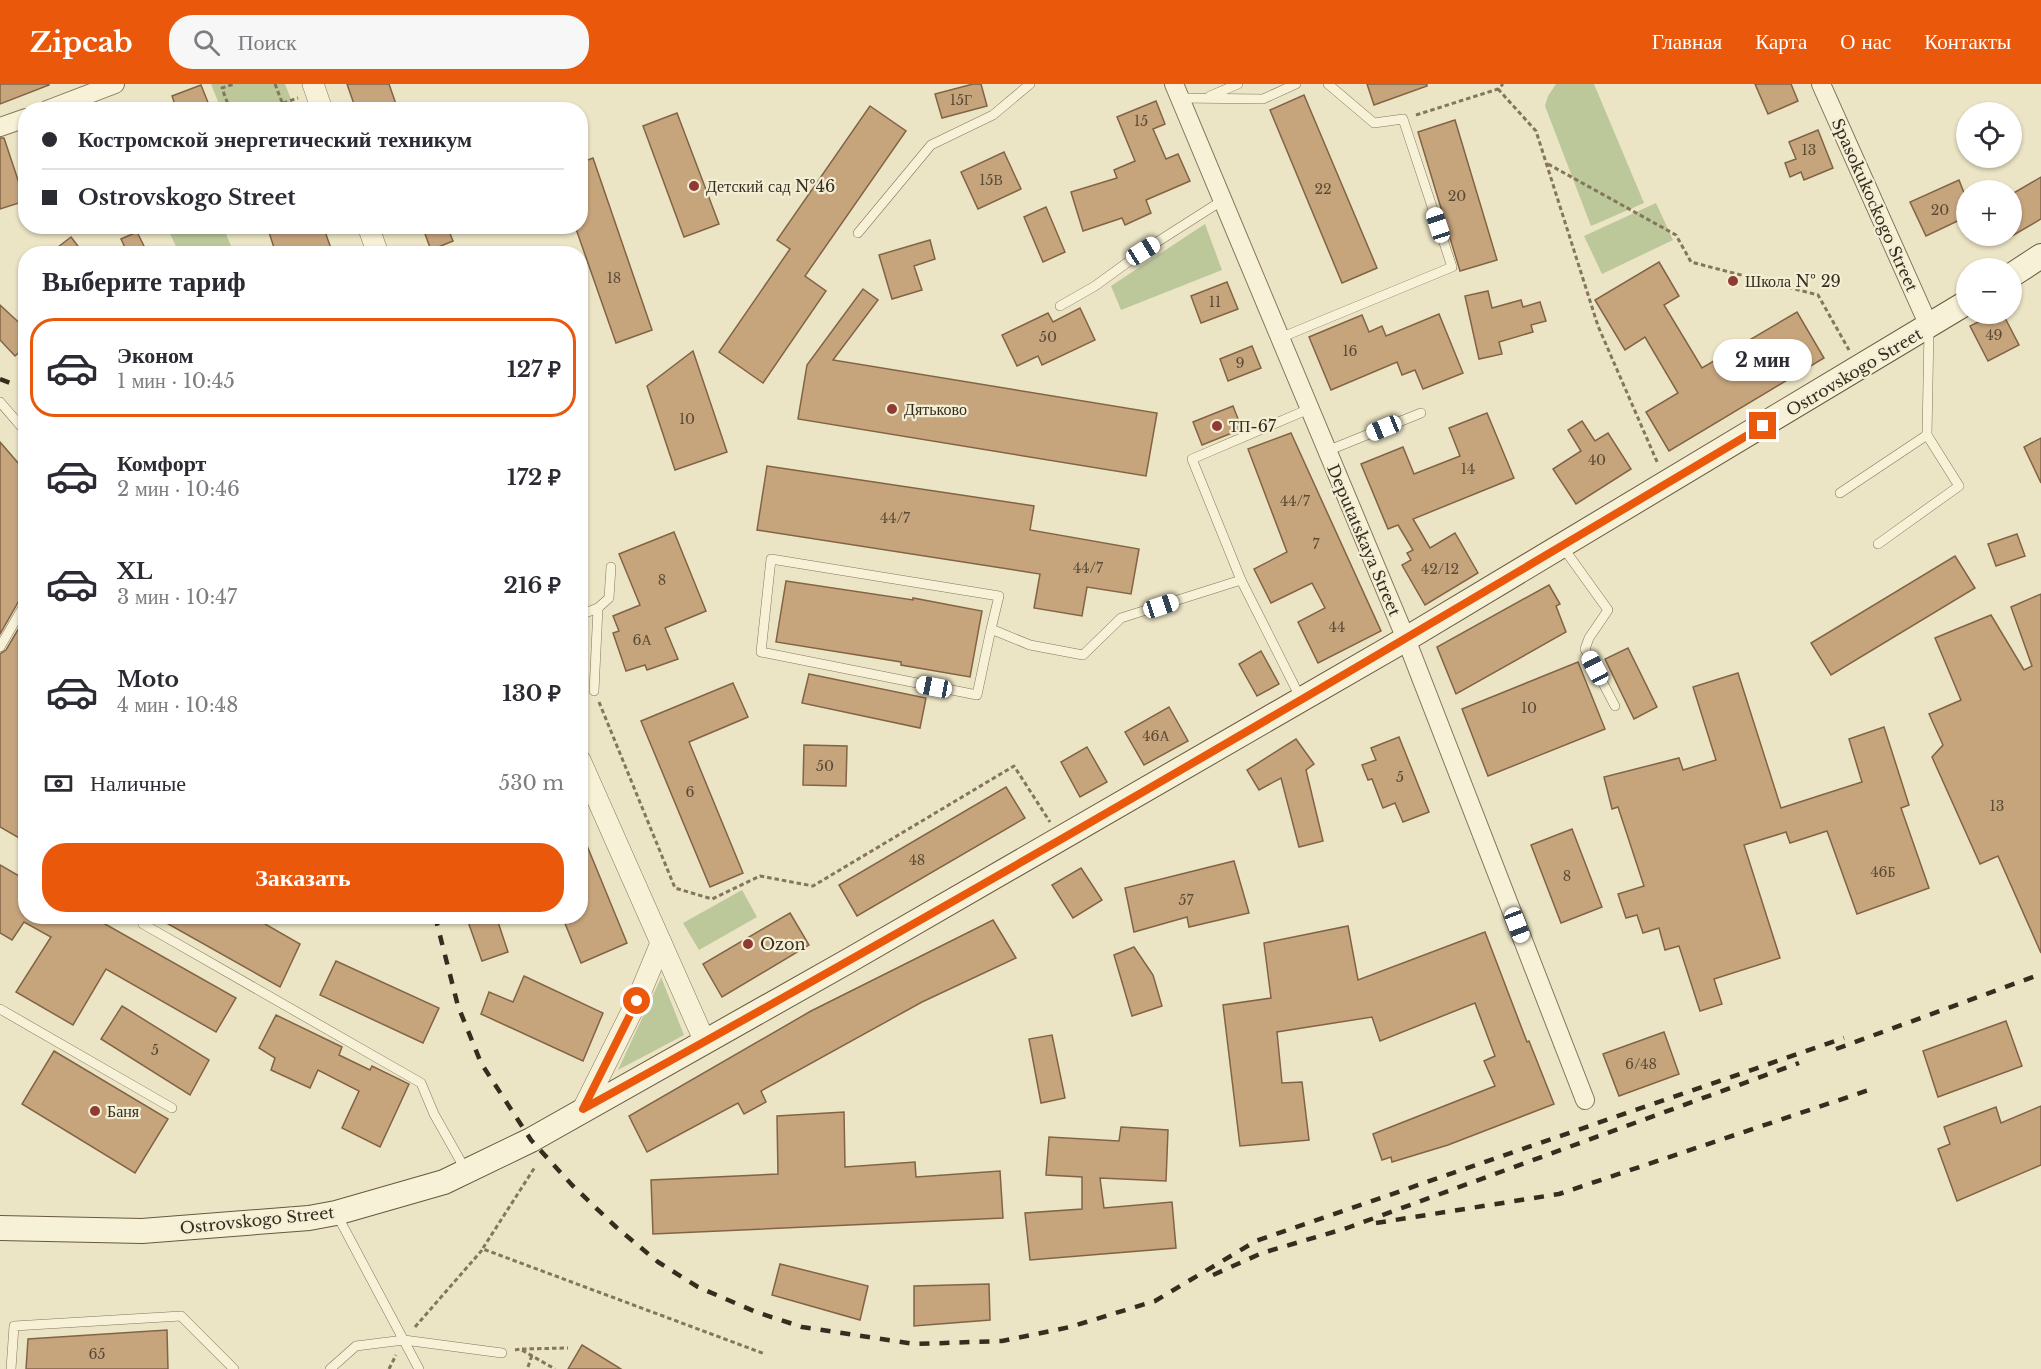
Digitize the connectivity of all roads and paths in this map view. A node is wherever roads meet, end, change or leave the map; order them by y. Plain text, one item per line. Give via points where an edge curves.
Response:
1 (115, 84) edge
2 (234, 84) edge
3 (275, 84) edge
4 (1030, 84) edge
5 (1238, 84) edge
6 (1296, 84) edge
7 (1328, 84) edge
8 (1503, 84) edge
9 (1821, 84) edge
10 (1498, 89) junction
11 (308, 90) edge
12 (1177, 91) edge
13 (1205, 98) junction
14 (68, 102) edge
15 (227, 102) edge
16 (283, 102) edge
17 (285, 102) edge
18 (18, 120) edge
19 (1403, 120) junction
20 (0, 127) edge
21 (1546, 164) junction
22 (1223, 200) junction
23 (858, 233) dead end
24 (2041, 256) edge
25 (2022, 268) edge
26 (1060, 306) dead end
27 (1956, 309) edge
28 (1929, 326) junction
29 (1280, 338) junction
30 (1860, 368) junction
31 (0, 402) edge
32 (1309, 408) junction
33 (1421, 413) dead end
34 (18, 423) edge
35 (1927, 435) junction
36 (1327, 451) junction
37 (1666, 484) junction
38 (1840, 493) dead end
39 (1878, 544) dead end
40 (1562, 546) junction
41 (611, 567) dead end
42 (1241, 580) junction
43 (598, 608) junction
44 (588, 612) edge
45 (18, 616) edge
46 (991, 629) junction
47 (1406, 639) junction
48 (0, 647) edge
49 (594, 691) joint
50 (1301, 700) junction
51 (1615, 706) dead end
52 (588, 778) edge
53 (1060, 839) junction
54 (143, 924) edge
55 (661, 943) junction
56 (0, 1009) edge
57 (705, 1042) junction
58 (1586, 1100) dead end
59 (172, 1108) dead end
60 (583, 1109) junction
61 (535, 1167) dead end
62 (466, 1172) junction
63 (336, 1213) junction
64 (0, 1228) edge
65 (483, 1249) junction
66 (404, 1340) junction
67 (568, 1348) dead end
68 (520, 1349) junction
69 (502, 1353) joint
70 (765, 1354) dead end
71 (532, 1355) junction
72 (528, 1367) dead end
73 (11, 1369) edge
74 (234, 1369) edge
75 (330, 1369) edge
76 (419, 1369) edge
77 (555, 1369) edge

1 - 14 street
2 - 15 path via 222,88
3 - 16 path
4 - 23 lane via 993,115 931,145
5 - 13 lane
6 - 13 lane via 1263,99
7 - 19 lane via 1374,123
8 - 10 path
9 - 28 street, Spasokukoсkogo Street
10 - 19 path
10 - 21 path via 1536,131
11 - 17 path
12 - 13 lane
12 - 22 street, Deputatskaya Street
18 - 20 street
19 - 29 lane via 1452,267
21 - 30 path via 1676,235 1691,262 1818,296
21 - 37 path via 1598,326
22 - 26 lane
22 - 29 street, Deputatskaya Street
24 - 25 main road
27 - 28 main road, Ostrovskogo Street
28 - 30 main road, Ostrovskogo Street
28 - 35 lane
29 - 32 street, Deputatskaya Street
30 - 37 main road, Ostrovskogo Street
31 - 34 lane
32 - 36 street, Deputatskaya Street
32 - 42 lane via 1192,459
33 - 36 lane
35 - 38 lane
35 - 39 lane via 1959,486
36 - 47 street, Deputatskaya Street
37 - 40 main road, Ostrovskogo Street
40 - 47 main road, Ostrovskogo Street
40 - 51 lane via 1608,610 1585,649
41 - 43 lane via 609,598
42 - 46 lane via 1122,618 1083,655 1030,645
42 - 50 lane
43 - 44 lane
43 - 49 lane
45 - 48 lane
46 - 46 lane via 999,596 771,560 761,652 977,695
47 - 50 main road, Ostrovskogo Street
47 - 58 street, Deputatskaya Street
49 - 53 path via 675,888 712,899 759,876 813,886 1014,766
50 - 53 main road, Ostrovskogo Street
52 - 55 street
53 - 57 main road, Ostrovskogo Street
54 - 62 lane via 421,1083
55 - 57 street
55 - 60 street
56 - 59 lane
57 - 60 main road, Ostrovskogo Street
60 - 62 main road, Ostrovskogo Street
61 - 65 path
62 - 63 main road, Ostrovskogo Street
63 - 64 main road, Ostrovskogo Street via 142,1231
63 - 66 lane
65 - 66 path
65 - 70 path
66 - 69 lane
66 - 75 lane via 356,1346
66 - 76 lane
67 - 68 path
68 - 69 path
68 - 71 path
71 - 72 path
71 - 77 path
73 - 74 lane via 14,1326 181,1316

